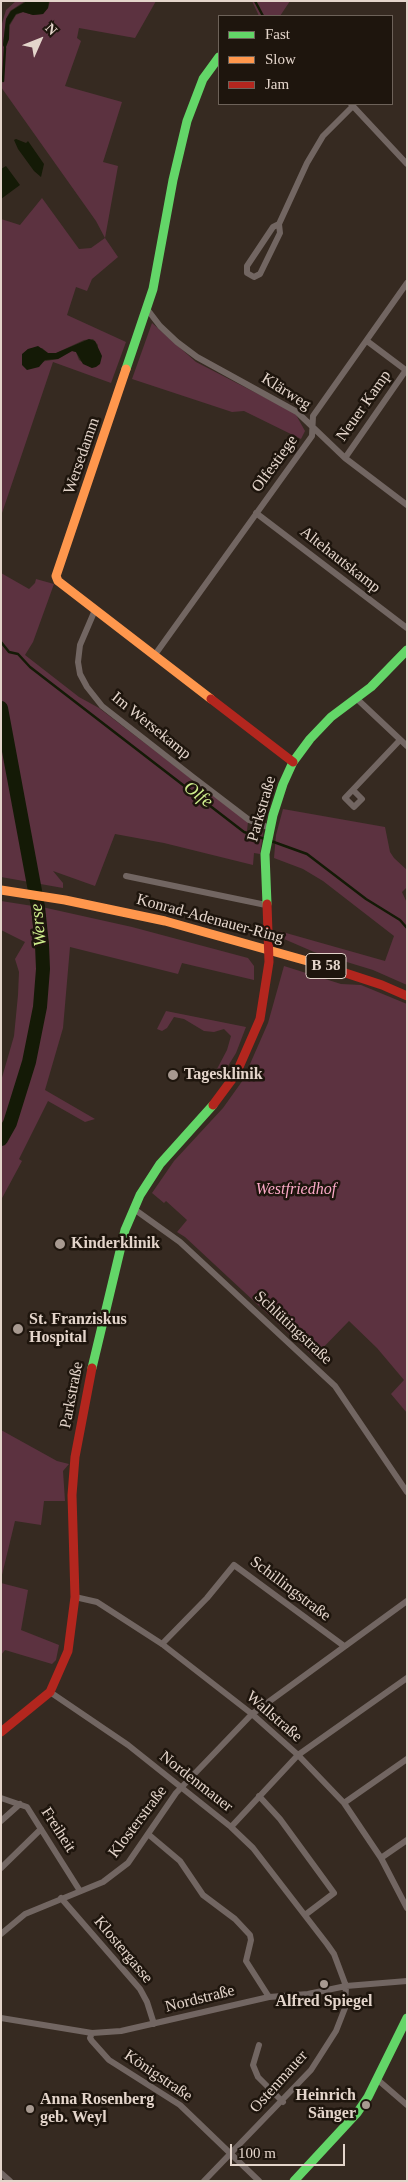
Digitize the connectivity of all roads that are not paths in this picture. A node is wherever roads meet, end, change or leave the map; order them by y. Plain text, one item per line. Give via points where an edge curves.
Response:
1 (218, 58) edge
2 (352, 105) edge
3 (407, 164) edge
4 (279, 224) junction
5 (407, 284) edge
6 (147, 309) junction
7 (367, 341) junction
8 (406, 371) edge
9 (312, 425) junction
10 (345, 458) junction
11 (407, 505) edge
12 (256, 513) junction
13 (95, 610) junction
14 (407, 628) edge
15 (407, 650) edge
16 (154, 656) junction
17 (356, 698) junction
18 (400, 740) junction
19 (407, 746) edge
20 (294, 762) junction
21 (353, 790) dead end
22 (268, 836) junction
23 (126, 876) dead end
24 (1, 890) edge
25 (266, 906) junction
26 (269, 950) junction
27 (407, 996) edge
28 (134, 1209) junction
29 (407, 1492) edge
30 (75, 1597) junction
31 (407, 1601) edge
32 (162, 1644) junction
33 (344, 1646) junction
34 (407, 1678) edge
35 (50, 1692) junction
36 (252, 1714) junction
37 (1, 1732) edge
38 (298, 1756) junction
39 (407, 1759) edge
40 (182, 1788) junction
41 (259, 1796) junction
42 (1, 1798) edge
43 (344, 1803) junction
44 (20, 1804) junction
45 (1, 1821) edge
46 (231, 1827) junction
47 (41, 1830) junction
48 (148, 1834) junction
49 (407, 1840) edge
50 (381, 1858) junction
51 (1, 1868) edge
52 (80, 1890) junction
53 (61, 1898) junction
54 (407, 1908) edge
55 (305, 1915) junction
56 (1, 1934) edge
57 (407, 1981) edge
58 (346, 1986) junction
59 (270, 1997) junction
60 (1, 2018) edge
61 (407, 2018) edge
62 (154, 2024) junction
63 (92, 2033) junction
64 (259, 2045) dead end
65 (378, 2080) junction
66 (282, 2102) junction
67 (407, 2105) edge
68 (231, 2154) junction
69 (1, 2173) edge
70 (10, 2181) edge
71 (204, 2181) edge
72 (259, 2181) edge
73 (294, 2181) edge

1 - 6 street, Wersedamm via 204,79 187,121 154,289
2 - 3 street
2 - 4 street via 323,136
4 - 4 street via 272,227 247,266 248,273 254,277 260,274 280,233
5 - 7 street, Olfestiege
6 - 9 street, Klärweg via 166,332 197,357 297,412
6 - 13 street, Wersedamm via 56,576
7 - 8 street, Neuer Kamp
7 - 9 street, Olfestiege via 314,416
8 - 10 street, Neuer Kamp
9 - 10 street, Klärweg
9 - 12 street, Olfestiege via 312,436
10 - 11 street, Klärweg
12 - 14 street, Altehautskamp
12 - 16 street, Olfestiege
13 - 16 street, Wersedamm
13 - 22 street, Im Wersekamp via 80,645 78,662 87,687 102,706
15 - 17 street, Parkstraße
16 - 20 street, Wersedamm
17 - 18 street
17 - 20 street, Parkstraße via 331,717
18 - 19 street
18 - 21 street
20 - 22 street, Parkstraße via 278,796
22 - 25 street, Parkstraße
23 - 25 street
24 - 26 street, Konrad-Adenauer-Ring / B 58 via 165,921
25 - 26 street, Parkstraße
26 - 27 street, Konrad-Adenauer-Ring / B 58 via 343,971
26 - 28 street, Parkstraße via 260,1019 243,1060 215,1103 160,1164
28 - 29 street, Schlütingstraße via 180,1242 335,1386
28 - 30 street, Parkstraße via 125,1230 106,1303 75,1457 72,1495
30 - 32 street, Wallstraße via 97,1602
30 - 35 street, Parkstraße via 68,1652
31 - 33 street, Klosterstraße
32 - 33 street, Schillingstraße via 234,1565
32 - 36 street, Wallstraße
33 - 36 street, Klosterstraße
34 - 38 street
35 - 37 street
35 - 40 street, Nordenmauer via 128,1745
36 - 38 street, Wallstraße
36 - 40 street, Klosterstraße
38 - 41 street
38 - 43 street, Wallstraße
39 - 43 street
40 - 46 street, Nordenmauer
40 - 48 street, Klosterstraße
41 - 46 street
41 - 55 street via 280,1818 334,1893
42 - 44 street, Freiheit
43 - 50 street, Wallstraße
44 - 45 street
44 - 47 street, Freiheit via 27,1807
46 - 55 street, Nordenmauer via 253,1848
47 - 51 street
47 - 52 street, Freiheit
48 - 52 street, Klosterstraße via 128,1863 103,1882
48 - 59 street via 180,1862 202,1895 250,1936 246,1961
49 - 50 street
50 - 54 street, Wallstraße
52 - 53 street, Klosterstraße
53 - 56 street, Klosterstraße via 25,1914
53 - 62 street, Klostergasse via 140,1989
55 - 58 street, Nordenmauer via 334,1954
57 - 58 street, Nordstraße
58 - 59 street, Nordstraße
58 - 66 street, Ostenmauer via 344,2008 336,2031 311,2070
59 - 62 street, Nordstraße
60 - 63 street, Nordstraße
61 - 65 street
62 - 63 street, Nordstraße
63 - 68 street, Königstraße via 90,2038 109,2060 180,2105
64 - 66 street via 253,2065 258,2077
65 - 67 street
65 - 73 street via 357,2113
66 - 68 street, Ostenmauer
68 - 71 street, Ostenmauer
68 - 72 street, Königstraße
69 - 70 street

